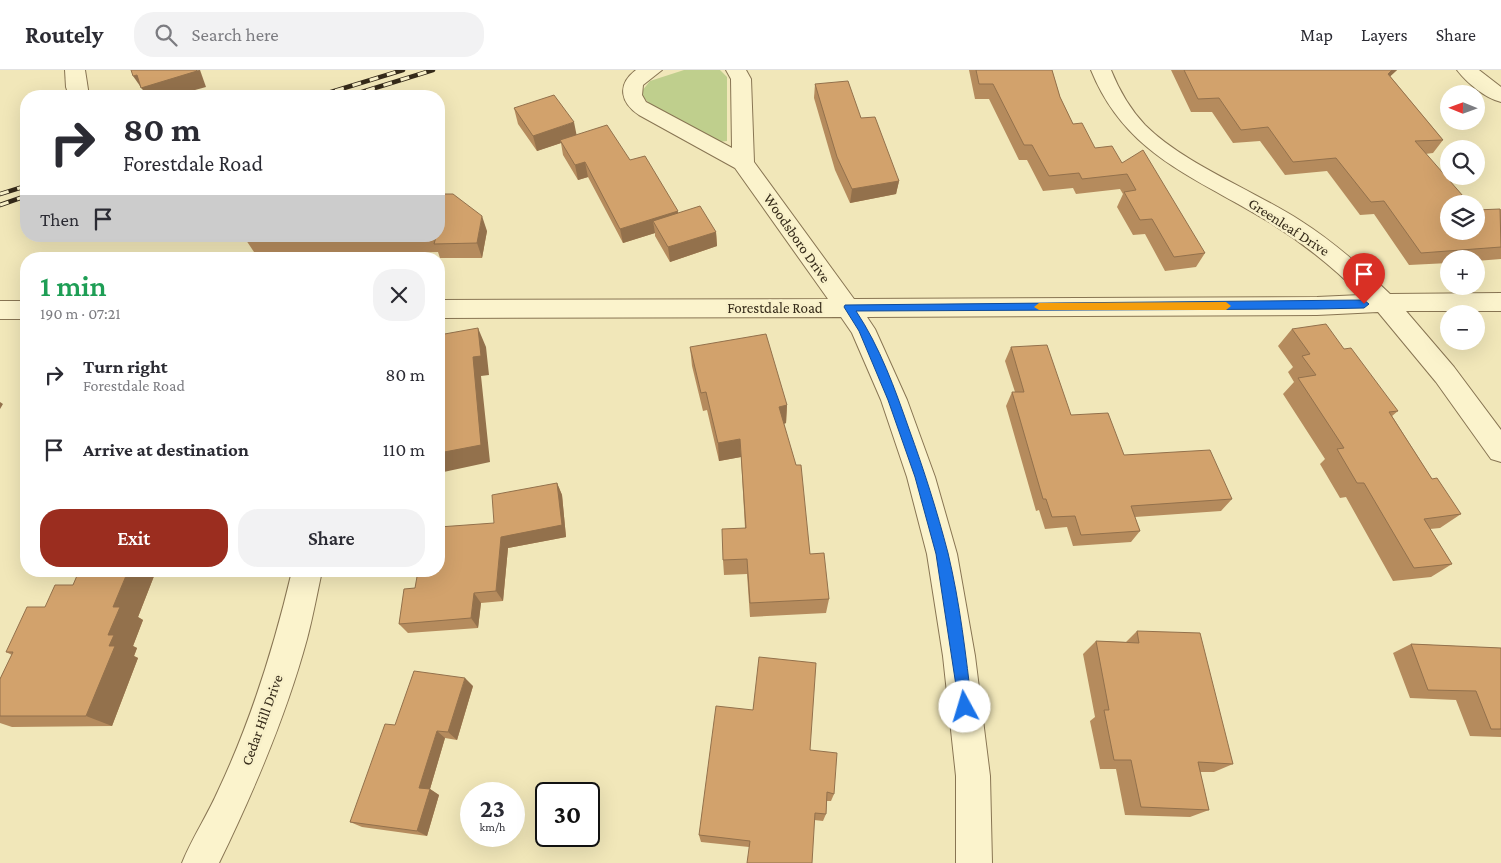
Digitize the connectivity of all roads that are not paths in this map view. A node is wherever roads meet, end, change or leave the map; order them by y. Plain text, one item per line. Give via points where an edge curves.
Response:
1 (75, 70) edge
2 (652, 70) edge
3 (736, 70) edge
4 (1101, 70) edge
5 (1467, 70) edge
6 (77, 90) edge
7 (1501, 96) edge
8 (743, 163) junction
9 (1501, 302) edge
10 (1383, 303) junction
11 (849, 307) junction
12 (445, 309) edge
13 (0, 310) edge
14 (20, 310) edge
15 (1501, 451) edge
16 (306, 577) edge
17 (200, 863) edge
18 (974, 863) edge

1 - 6 street
2 - 8 street, Woodsboro Drive via 645,72 632,85 635,102
3 - 8 street via 740,79
4 - 10 street, Greenleaf Drive via 1116,103 1149,139 1172,156 1304,233 1336,257
5 - 7 street
8 - 11 street, Woodsboro Drive
9 - 10 street, Forestdale Road
10 - 11 street, Forestdale Road
10 - 15 street, Greenleaf Drive via 1447,379
11 - 12 street, Forestdale Road
11 - 18 street, Woodsboro Drive via 863,330 894,400 942,554 959,656 973,776
13 - 14 street
16 - 17 street, Cedar Hill Drive via 291,639 265,718 230,804

